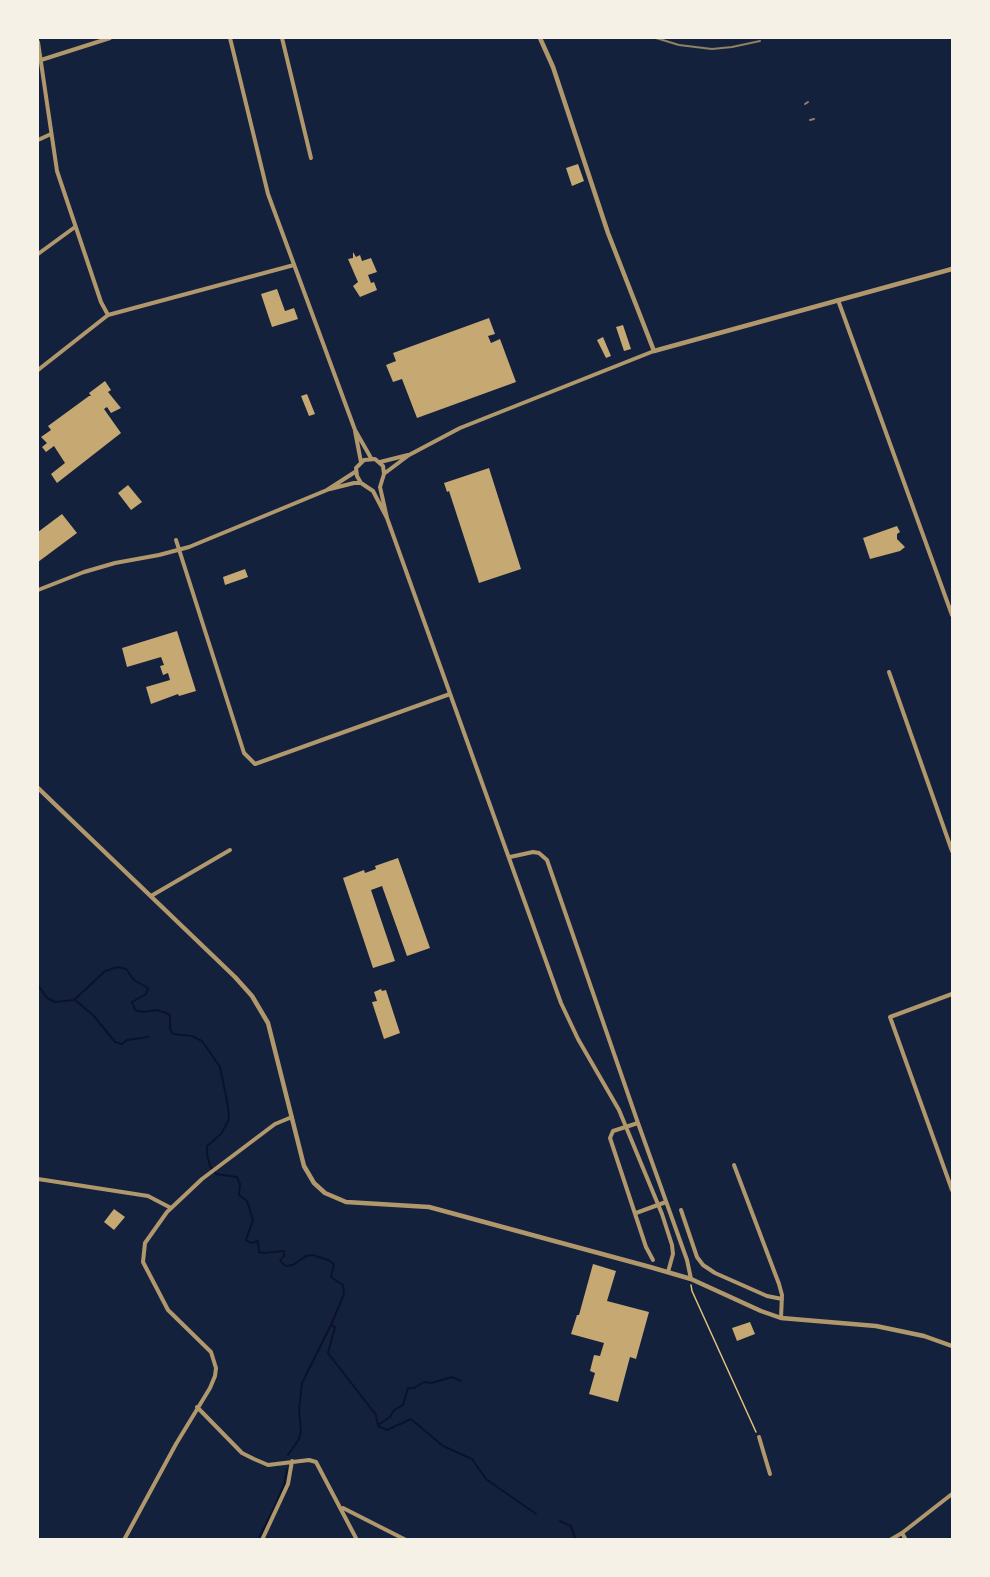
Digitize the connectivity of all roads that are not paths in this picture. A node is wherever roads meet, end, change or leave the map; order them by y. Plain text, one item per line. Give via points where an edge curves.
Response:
1 (110, 38) edge
2 (230, 38) edge
3 (282, 38) edge
4 (540, 38) edge
5 (38, 42) edge
6 (40, 60) junction
7 (51, 134) junction
8 (38, 140) edge
9 (311, 158) dead end
10 (75, 227) junction
11 (38, 254) edge
12 (294, 265) junction
13 (952, 269) edge
14 (838, 300) junction
15 (108, 315) junction
16 (654, 351) junction
17 (38, 370) edge
18 (355, 430) junction
19 (409, 455) junction
20 (371, 458) junction
21 (361, 462) junction
22 (380, 462) junction
23 (356, 471) junction
24 (384, 474) junction
25 (381, 482) junction
26 (361, 483) junction
27 (368, 486) junction
28 (327, 490) junction
29 (387, 518) junction
30 (176, 540) dead end
31 (179, 550) junction
32 (38, 590) edge
33 (952, 615) edge
34 (889, 672) dead end
35 (450, 694) junction
36 (38, 788) edge
37 (230, 850) dead end
38 (952, 851) edge
39 (510, 857) junction
40 (151, 896) junction
41 (952, 994) edge
42 (292, 1117) junction
43 (638, 1123) junction
44 (627, 1127) junction
45 (734, 1164) dead end
46 (38, 1179) edge
47 (952, 1190) edge
48 (666, 1202) junction
49 (658, 1204) junction
50 (171, 1208) junction
51 (681, 1210) dead end
52 (636, 1213) junction
53 (653, 1260) dead end
54 (668, 1272) junction
55 (691, 1279) junction
56 (782, 1299) junction
57 (781, 1318) junction
58 (952, 1346) edge
59 (197, 1407) junction
60 (759, 1437) road end
61 (292, 1461) junction
62 (770, 1474) dead end
63 (952, 1494) edge
64 (341, 1507) junction
65 (902, 1533) junction
66 (124, 1539) edge
67 (262, 1539) edge
68 (357, 1539) edge
69 (406, 1539) edge
70 (890, 1539) edge
71 (906, 1539) edge

1 - 6 street
2 - 12 street via 265,184
3 - 9 street
4 - 16 street
5 - 6 street
6 - 7 street
7 - 8 street
7 - 10 street via 57,171
10 - 11 street
10 - 15 street
12 - 15 street
12 - 18 street
13 - 14 street
14 - 16 street
14 - 33 street
15 - 17 street
16 - 19 street via 460,428
18 - 20 street
18 - 21 street
19 - 22 street
19 - 24 street
20 - 21 street
20 - 22 street
21 - 23 street
22 - 24 street
23 - 26 street
23 - 28 street
24 - 25 street
25 - 27 street
25 - 29 street
26 - 27 street
26 - 28 street
27 - 29 street
28 - 31 street
29 - 35 street
30 - 31 street
31 - 32 street via 115,563
31 - 35 street via 244,753 255,764
34 - 38 street
35 - 39 street
36 - 40 street
37 - 40 street
39 - 43 street via 533,852 547,860
39 - 44 street via 571,1027
40 - 42 street via 235,977 261,1008
41 - 47 street via 890,1017
42 - 50 street via 275,1124 216,1167
42 - 54 street via 309,1175 332,1197 346,1202 429,1207
43 - 44 street
43 - 48 street
44 - 49 street
44 - 52 street via 613,1131 610,1138
45 - 56 street
46 - 50 street via 148,1196
48 - 49 street
48 - 55 street
49 - 52 street
49 - 54 street via 672,1245
50 - 59 street via 145,1243 143,1262 168,1310 215,1359 215,1376
51 - 56 street via 703,1265 767,1296
52 - 53 street
54 - 55 street
55 - 57 street
56 - 57 street
57 - 58 street via 876,1326
59 - 61 street via 242,1453 268,1465
59 - 66 street
60 - 62 street
61 - 64 street via 316,1462
61 - 67 street via 288,1484
63 - 65 street
64 - 68 street
64 - 69 street
65 - 70 street
65 - 71 street

